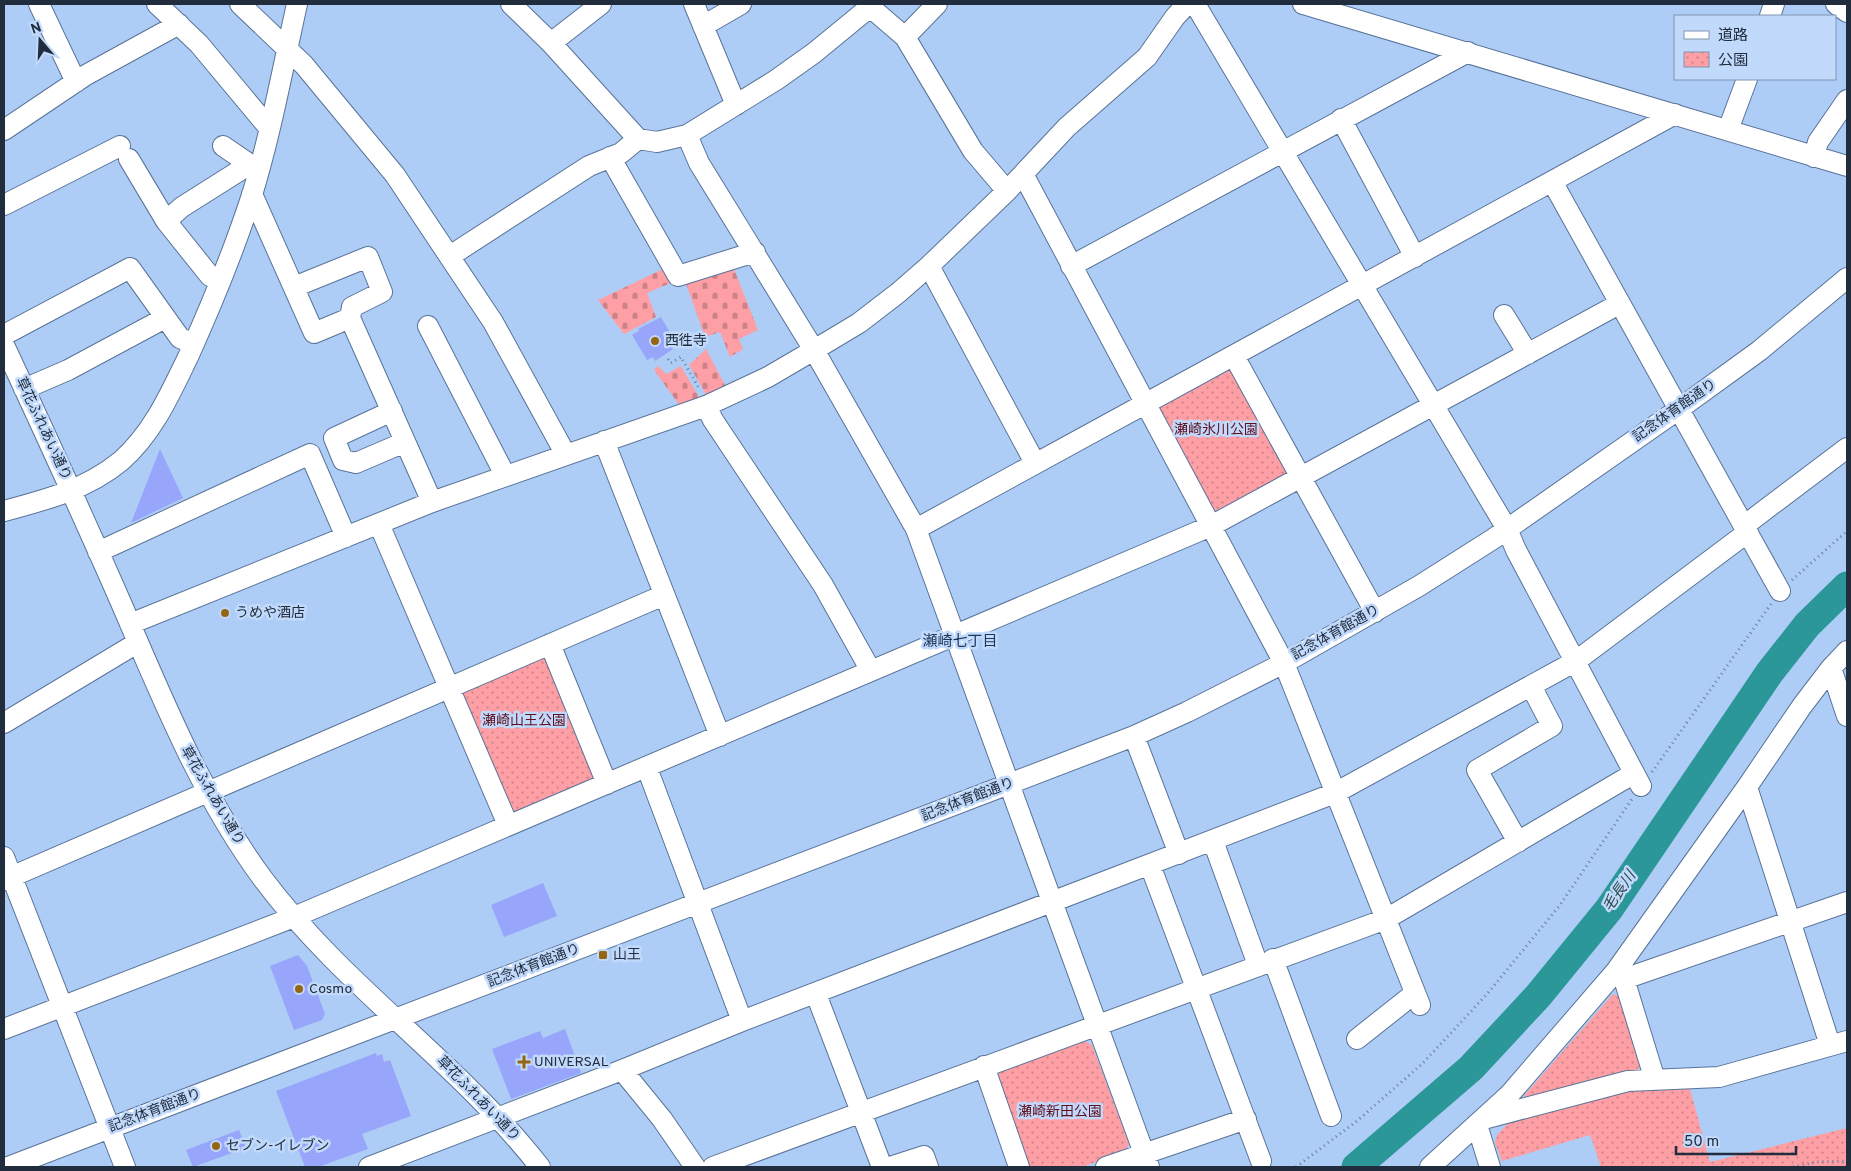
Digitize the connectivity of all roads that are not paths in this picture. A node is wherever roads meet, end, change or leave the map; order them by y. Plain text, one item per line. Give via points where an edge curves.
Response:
1 (39, 4) edge
2 (158, 4) edge
3 (240, 4) edge
4 (297, 4) edge
5 (510, 4) edge
6 (602, 4) edge
7 (694, 4) edge
8 (742, 4) edge
9 (937, 4) edge
10 (1187, 4) edge
11 (1195, 4) edge
12 (1303, 4) edge
13 (1836, 4) edge
14 (1847, 12) edge
15 (179, 24) junction
16 (703, 26) junction
17 (905, 37) junction
18 (551, 43) junction
19 (287, 49) junction
20 (1468, 52) junction
21 (1747, 80) edge
22 (76, 82) junction
23 (1847, 100) edge
24 (736, 105) junction
25 (1675, 114) junction
26 (1341, 119) junction
27 (269, 128) junction
28 (4, 130) edge
29 (1728, 130) junction
30 (687, 136) junction
31 (638, 139) junction
32 (223, 146) dead end
33 (1281, 151) junction
34 (1814, 157) junction
35 (610, 158) junction
36 (1847, 166) edge
37 (254, 167) junction
38 (1023, 174) junction
39 (1553, 183) junction
40 (1006, 191) junction
41 (252, 194) junction
42 (4, 205) edge
43 (166, 221) junction
44 (755, 252) junction
45 (450, 256) junction
46 (1415, 257) junction
47 (929, 266) junction
48 (1071, 266) junction
49 (220, 280) junction
50 (1362, 286) junction
51 (294, 287) junction
52 (1843, 290) edge
53 (1620, 304) junction
54 (1504, 315) dead end
55 (165, 318) junction
56 (350, 318) junction
57 (428, 326) dead end
58 (4, 335) edge
59 (194, 344) junction
60 (4, 345) edge
61 (814, 350) junction
62 (1528, 354) junction
63 (1234, 356) junction
64 (24, 390) junction
65 (1144, 404) junction
66 (708, 406) junction
67 (1433, 406) junction
68 (1679, 409) junction
69 (392, 411) junction
70 (604, 441) junction
71 (406, 442) junction
72 (1847, 448) edge
73 (566, 454) junction
74 (1036, 463) junction
75 (505, 475) junction
76 (1301, 477) junction
77 (72, 491) junction
78 (432, 502) junction
79 (4, 511) edge
80 (379, 524) junction
81 (1211, 526) junction
82 (1746, 528) junction
83 (916, 529) junction
84 (1507, 529) junction
85 (346, 537) junction
86 (98, 552) junction
87 (1780, 591) road end
88 (664, 595) junction
89 (1375, 612) junction
90 (134, 633) junction
91 (956, 636) junction
92 (550, 644) junction
93 (1847, 651) edge
94 (1576, 661) junction
95 (1284, 663) junction
96 (1831, 668) junction
97 (871, 671) junction
98 (1531, 686) junction
99 (448, 688) junction
100 (1847, 716) edge
101 (4, 723) edge
102 (720, 736) junction
103 (1134, 736) junction
104 (647, 768) junction
105 (607, 784) junction
106 (1009, 784) junction
107 (1747, 787) junction
108 (208, 792) junction
109 (1335, 793) junction
110 (508, 825) junction
111 (1213, 841) junction
112 (1518, 842) junction
113 (1179, 854) junction
114 (4, 857) edge
115 (1150, 865) junction
116 (7, 878) edge
117 (1052, 902) junction
118 (1847, 902) edge
119 (699, 903) junction
120 (294, 917) junction
121 (1386, 918) junction
122 (1790, 922) junction
123 (1265, 962) junction
124 (1620, 975) junction
125 (1196, 987) junction
126 (816, 994) junction
127 (63, 1006) junction
128 (396, 1018) junction
129 (742, 1021) junction
130 (1097, 1024) junction
131 (4, 1029) edge
132 (1357, 1039) dead end
133 (1839, 1043) edge
134 (984, 1066) junction
135 (622, 1070) junction
136 (1655, 1080) junction
137 (862, 1111) junction
138 (1331, 1116) dead end
139 (496, 1117) junction
140 (1246, 1119) junction
141 (1481, 1125) junction
142 (110, 1128) junction
143 (1146, 1160) edge
144 (1261, 1161) dead end
145 (376, 1166) edge
146 (8, 1167) edge
147 (125, 1167) edge
148 (540, 1167) edge
149 (695, 1167) edge
150 (713, 1167) edge
151 (882, 1167) edge
152 (890, 1167) edge
153 (928, 1167) edge
154 (1019, 1167) edge
155 (1106, 1167) edge
156 (1430, 1167) edge
157 (1490, 1167) edge

1 - 22 street
2 - 15 street
3 - 19 street
4 - 19 street
5 - 18 street
6 - 18 street
7 - 16 street
8 - 16 street
9 - 17 street
10 - 38 street via 1147,57 1067,127
11 - 33 street
12 - 20 street
13 - 14 street
15 - 22 street
15 - 27 street
16 - 24 street
17 - 24 street via 870,7 814,53
17 - 40 street via 974,151
18 - 31 street
19 - 27 street
19 - 45 street via 304,64 377,152
20 - 25 street
20 - 26 street
21 - 29 street
22 - 28 street
23 - 34 street via 1818,142
24 - 30 street
25 - 29 street
25 - 39 street
26 - 33 street
26 - 46 street
27 - 37 street
29 - 34 street
30 - 31 street via 657,142
30 - 44 street via 699,163
31 - 35 street
32 - 37 street
33 - 48 street
33 - 50 street
34 - 36 street
35 - 44 street via 678,276
35 - 45 street via 590,166
37 - 41 street
37 - 43 street via 182,207
38 - 40 street
38 - 48 street
39 - 46 street
39 - 53 street
40 - 47 street
41 - 49 street
41 - 51 street
42 - 43 street via 125,152
43 - 49 street via 210,276
44 - 61 street
45 - 73 street via 493,322
46 - 50 street
47 - 61 street via 859,323
47 - 74 street
48 - 65 street
49 - 59 street
50 - 63 street
50 - 67 street
51 - 56 street via 314,333
51 - 56 street via 368,257 382,292 352,307
52 - 68 street, 記念体育館通り
53 - 62 street
53 - 68 street
54 - 62 street
55 - 58 street via 130,268
55 - 59 street via 180,338
55 - 64 street
56 - 69 street
57 - 75 street
59 - 77 street via 166,402 141,439 120,461
60 - 64 street, 草花ふれあい通り
61 - 66 street
61 - 83 street
62 - 67 street
63 - 65 street
63 - 76 street
64 - 77 street, 草花ふれあい通り
65 - 74 street
65 - 81 street
66 - 70 street
66 - 97 street via 718,428 823,585
67 - 76 street
67 - 84 street
68 - 82 street
68 - 84 street, 記念体育館通り
69 - 71 street
69 - 71 street via 334,438 343,460 356,463
70 - 73 street
70 - 88 street
71 - 78 street
72 - 82 street
73 - 75 street
74 - 83 street
75 - 78 street
76 - 81 street
76 - 89 street
77 - 79 street
77 - 86 street, 草花ふれあい通り
78 - 80 street
80 - 85 street
80 - 99 street
81 - 91 street
81 - 95 street
82 - 87 street
82 - 94 street
83 - 91 street
84 - 89 street, 記念体育館通り
84 - 94 street
85 - 86 street via 310,454
85 - 90 street
86 - 90 street, 草花ふれあい通り
88 - 92 street
88 - 102 street
89 - 95 street, 記念体育館通り
90 - 101 street
90 - 108 street, 草花ふれあい通り via 188,756
91 - 97 street
91 - 106 street
92 - 99 street
92 - 105 street
93 - 96 street
94 - 98 street
94 - 112 street via 1637,780
95 - 103 street, 記念体育館通り
95 - 109 street
96 - 100 street
96 - 107 street
97 - 102 street
98 - 109 street
98 - 112 street via 1552,726 1477,770
99 - 108 street
99 - 110 street
102 - 104 street
103 - 106 street, 記念体育館通り
103 - 113 street
104 - 105 street
104 - 119 street
105 - 110 street
106 - 117 street
106 - 119 street, 記念体育館通り
107 - 122 street
107 - 124 street
108 - 116 street
108 - 120 street, 草花ふれあい通り via 264,880
109 - 111 street
109 - 121 street
110 - 120 street
111 - 113 street
111 - 123 street
112 - 121 street
113 - 115 street
114 - 116 street
115 - 117 street
115 - 125 street
116 - 127 street
117 - 126 street
117 - 130 street
118 - 122 street
119 - 128 street, 記念体育館通り
119 - 129 street
120 - 127 street
120 - 128 street, 草花ふれあい通り
121 - 123 street
121 - 132 street via 1417,999
122 - 124 street
122 - 133 street
123 - 125 street
123 - 138 street
124 - 136 street
124 - 141 street
125 - 130 street
125 - 140 street
126 - 129 street
126 - 137 street
127 - 131 street
127 - 142 street
128 - 139 street, 草花ふれあい通り
128 - 142 street, 記念体育館通り
129 - 135 street
130 - 134 street
130 - 143 street
133 - 136 street via 1720,1077
134 - 137 street
134 - 154 street
135 - 139 street
135 - 149 street
136 - 141 street via 1628,1081
137 - 150 street
137 - 151 street
139 - 145 street
139 - 148 street, 草花ふれあい通り
140 - 143 street
140 - 144 street
141 - 156 street
141 - 157 street
142 - 146 street, 記念体育館通り
142 - 147 street
143 - 155 street
152 - 153 street via 924,1156

